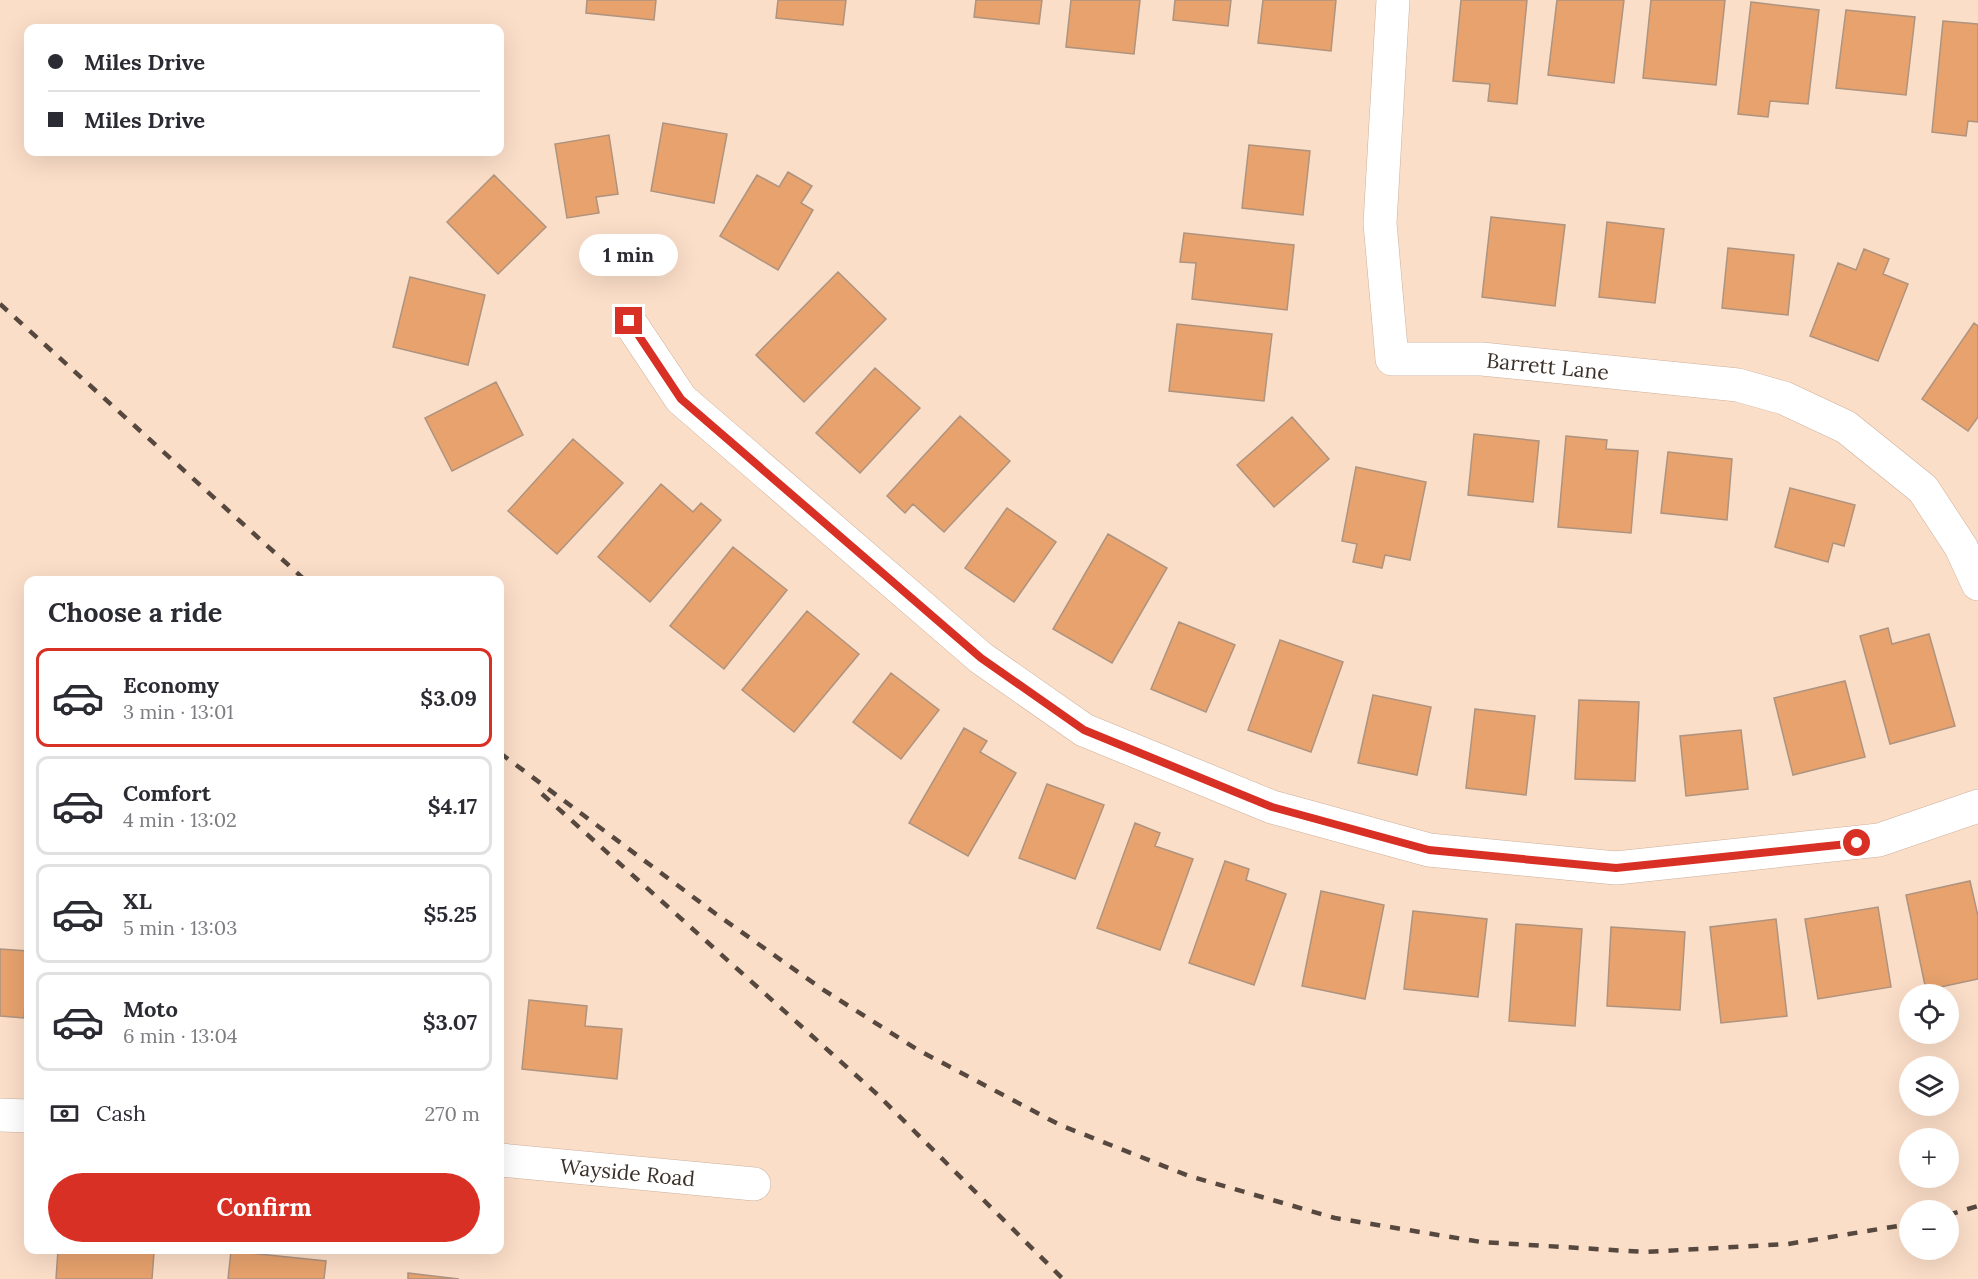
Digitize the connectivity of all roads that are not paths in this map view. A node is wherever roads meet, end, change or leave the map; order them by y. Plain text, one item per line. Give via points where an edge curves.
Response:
1 (1393, 0) edge
2 (629, 321) dead end
3 (1978, 585) edge
4 (1978, 806) edge
5 (0, 1114) edge
6 (24, 1116) edge
7 (504, 1160) edge
8 (754, 1184) dead end

1 - 3 street, Barrett Lane via 1380,223 1392,359 1482,359 1737,385 1784,399 1846,427 1923,489 1961,547
2 - 4 street via 681,399 981,658 1084,730 1272,807 1429,850 1616,868 1879,840
5 - 6 street
7 - 8 street, Wayside Road

